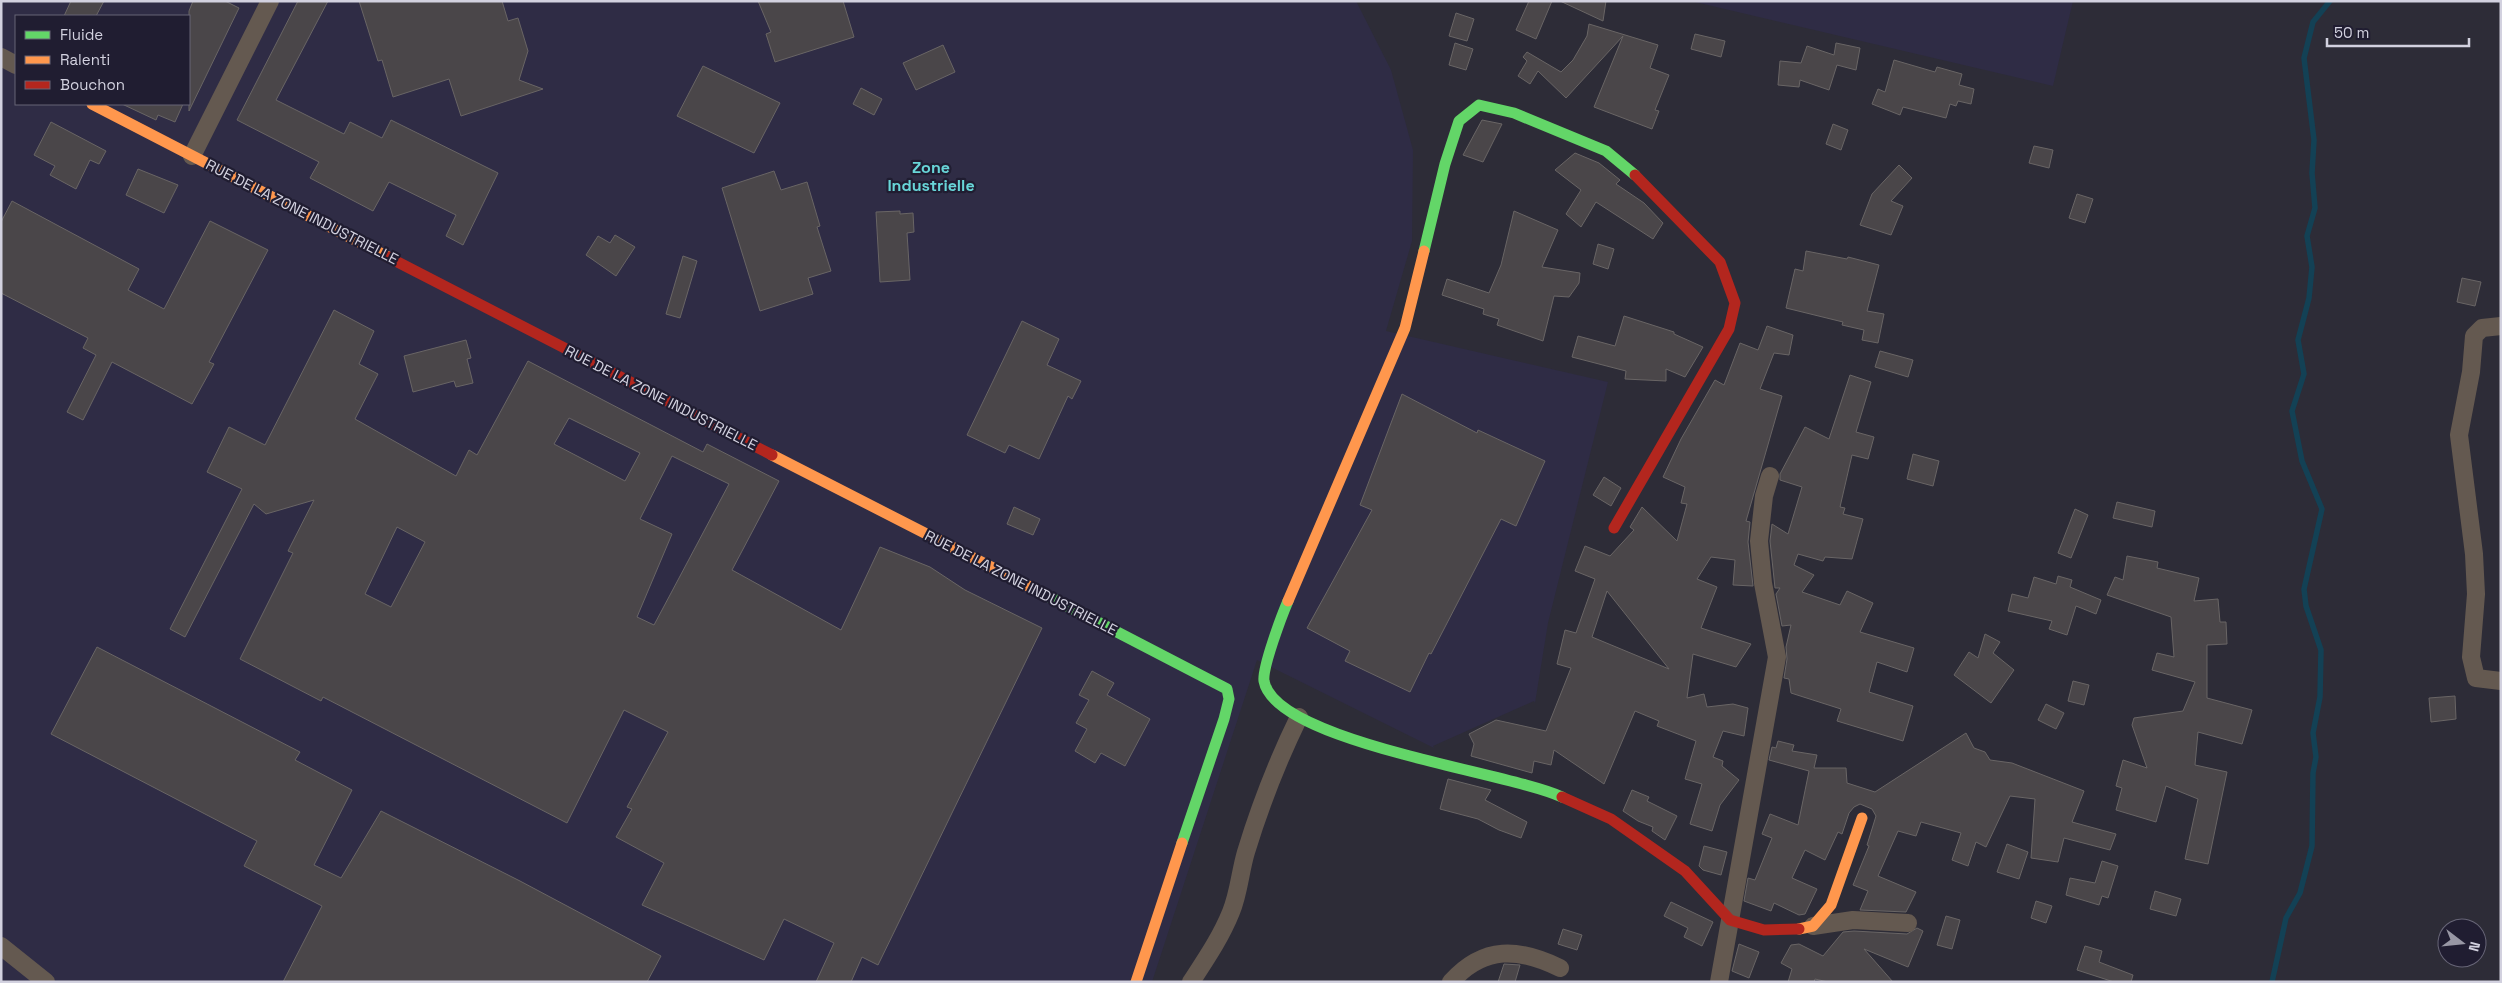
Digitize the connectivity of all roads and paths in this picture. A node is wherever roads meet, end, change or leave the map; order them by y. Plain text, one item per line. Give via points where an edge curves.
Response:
1 (270, 1) edge
2 (1, 57) edge
3 (15, 64) edge
4 (94, 105) edge
5 (192, 156) junction
6 (2501, 326) edge
7 (1770, 476) dead end
8 (1614, 528) dead end
9 (2501, 681) edge
10 (1299, 717) junction
11 (1862, 818) dead end
12 (1730, 920) junction
13 (1908, 923) dead end
14 (1813, 926) junction
15 (1, 946) edge
16 (1560, 968) dead end
17 (46, 982) edge
18 (1136, 982) edge
19 (1191, 982) edge
20 (1451, 982) edge
21 (1719, 982) edge

1 - 5 street
2 - 3 street
4 - 5 street, RUE DE LA ZONE INDUSTRIELLE
5 - 18 street, RUE DE LA ZONE INDUSTRIELLE via 1227,689 1229,694 1224,718
6 - 9 street via 2482,328 2474,336 2459,435 2474,554 2476,594 2471,656 2476,678
7 - 12 street via 1764,496 1759,542 1763,583 1778,657
8 - 10 street via 1729,329 1734,303 1720,262 1640,179 1606,150 1514,113 1479,105 1459,121 1445,164 1405,328 1277,626 1264,680 1271,698
10 - 12 street via 1328,732 1408,756 1556,794 1610,819 1685,872
10 - 19 street via 1279,758 1248,845 1232,910 1219,940
11 - 14 street via 1830,905
12 - 14 street via 1764,930 1792,932
12 - 21 street
13 - 14 street via 1853,920
15 - 17 street
16 - 20 street via 1537,956 1499,952 1461,970

